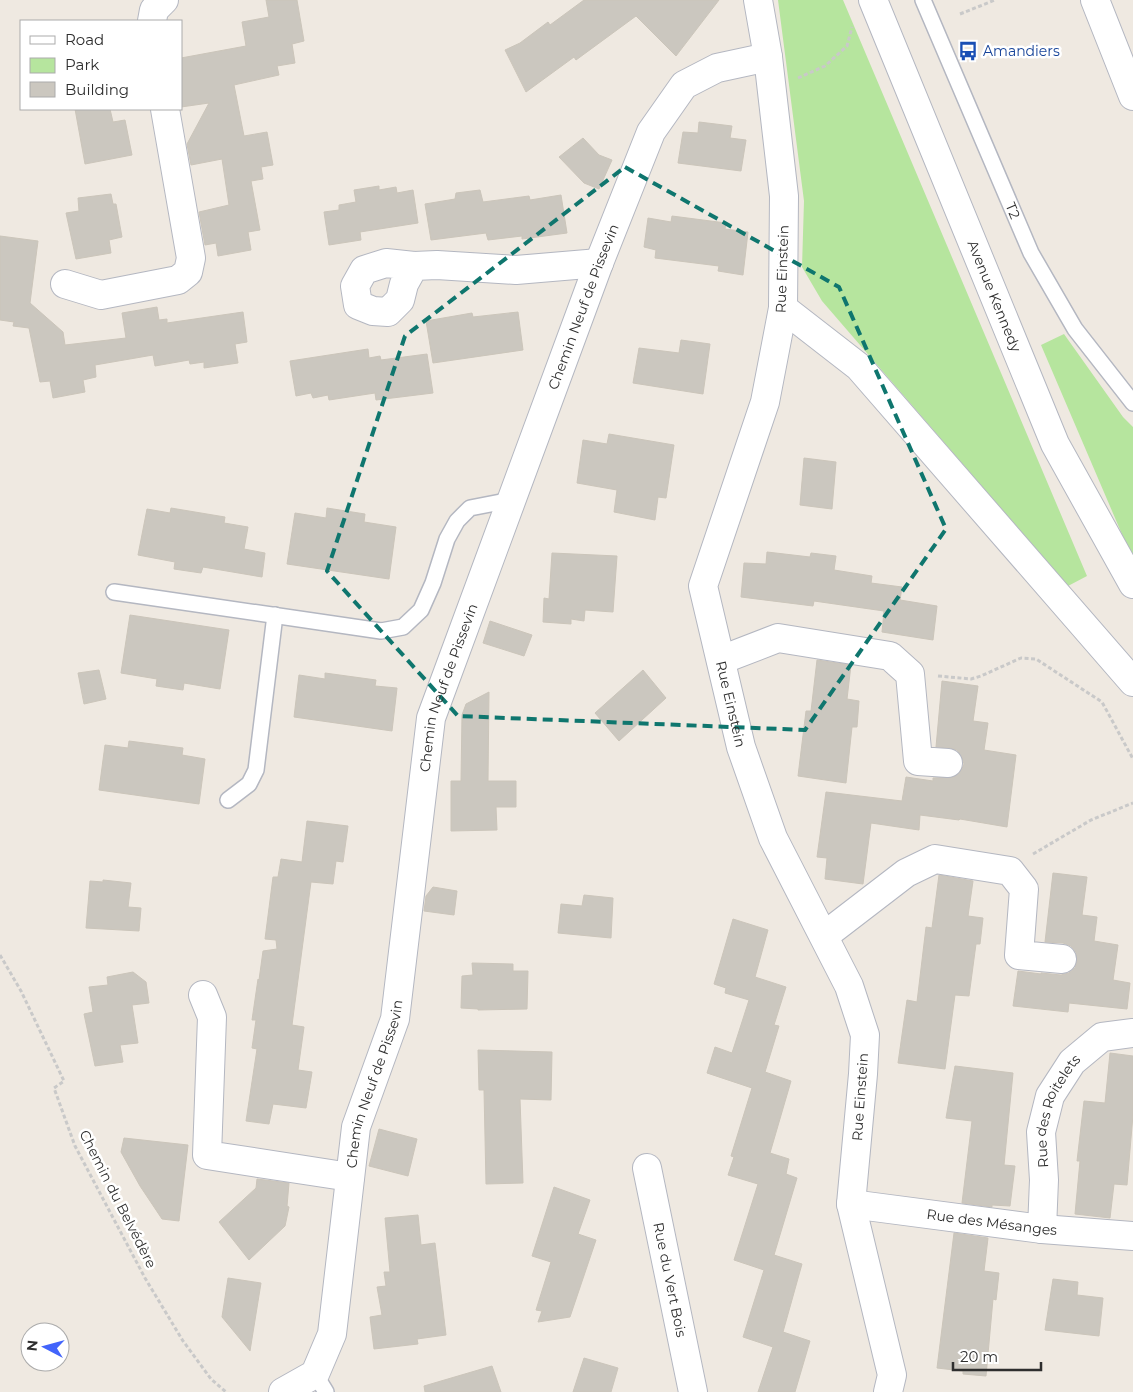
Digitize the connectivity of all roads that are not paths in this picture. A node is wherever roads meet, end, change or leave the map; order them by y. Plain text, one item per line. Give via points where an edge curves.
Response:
1 (164, 0) edge
2 (758, 0) edge
3 (873, 0) edge
4 (923, 0) edge
5 (1095, 0) edge
6 (152, 20) edge
7 (768, 57) junction
8 (1133, 96) edge
9 (165, 110) edge
10 (599, 263) junction
11 (414, 266) dead end
12 (65, 284) dead end
13 (783, 308) junction
14 (1133, 403) edge
15 (511, 500) junction
16 (1133, 584) edge
17 (114, 592) dead end
18 (275, 615) junction
19 (720, 660) junction
20 (1133, 682) edge
21 (948, 763) dead end
22 (228, 800) dead end
23 (824, 936) junction
24 (1062, 959) dead end
25 (203, 995) dead end
26 (1133, 1033) edge
27 (647, 1168) dead end
28 (350, 1178) junction
29 (851, 1204) junction
30 (1042, 1229) junction
31 (1133, 1236) edge
32 (320, 1383) edge
33 (283, 1392) edge
34 (693, 1392) edge
35 (888, 1392) edge

1 - 6 street via 154,10
2 - 7 street, Rue Einstein
3 - 16 street, Avenue Kennedy via 1056,444
4 - 14 lane, T2 via 1031,253 1075,329
5 - 8 street
7 - 10 street, Chemin Neuf de Pissevin via 717,68 684,85 651,132
7 - 13 street, Rue Einstein via 784,196
9 - 12 street via 190,258 188,272 178,280 101,295
10 - 11 street via 516,270
10 - 15 street, Chemin Neuf de Pissevin
13 - 19 street, Rue Einstein via 765,402 703,586
13 - 20 street via 858,367
15 - 18 lane via 470,508 457,521 447,539 422,610 403,627 381,631
15 - 28 street, Chemin Neuf de Pissevin via 431,718 395,1019 356,1127
17 - 18 lane
18 - 22 lane via 256,770 249,784
19 - 21 street via 778,638 890,656 910,674 918,760
19 - 23 street, Rue Einstein via 741,747 773,838
23 - 24 street via 906,873 935,858 1010,871 1024,889 1019,955
23 - 29 street, Rue Einstein via 848,986 865,1035
25 - 28 street via 212,1017 207,1155
26 - 30 street, Rue des Roitelets via 1102,1037 1072,1062 1050,1096 1041,1132 1044,1180
27 - 34 street, Rue du Vert Bois
28 - 32 street, Chemin Neuf de Pissevin via 332,1334
29 - 30 street, Rue des Mésanges
29 - 35 street, Rue Einstein via 892,1375
30 - 31 street, Rue des Mésanges
32 - 33 street, Chemin Neuf de Pissevin

